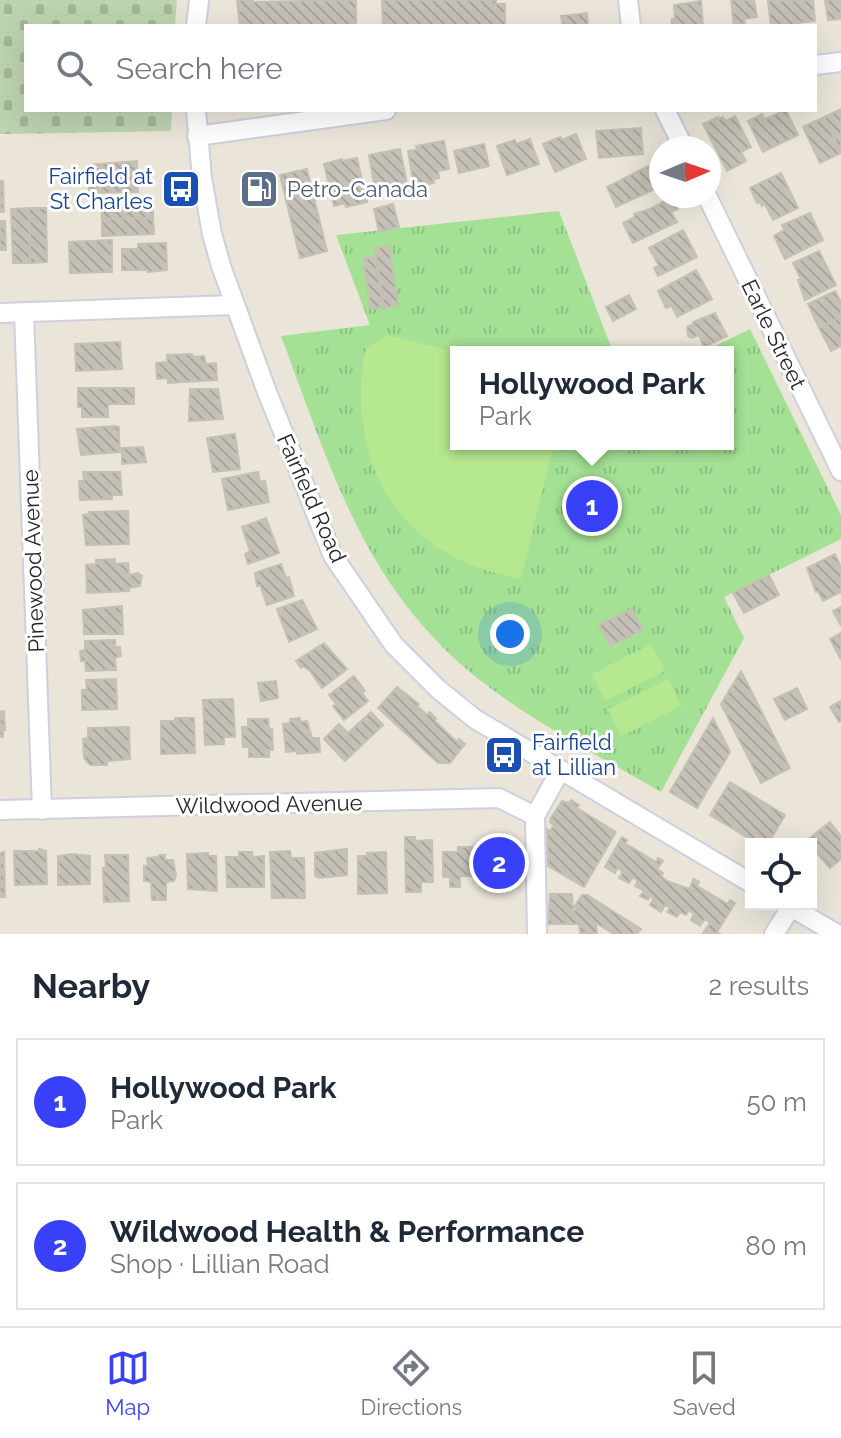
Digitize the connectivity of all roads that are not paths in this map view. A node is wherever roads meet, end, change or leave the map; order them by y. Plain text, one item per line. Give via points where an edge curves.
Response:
1 (199, 0) edge
2 (628, 0) edge
3 (196, 24) edge
4 (631, 24) edge
5 (841, 62) edge
6 (817, 65) edge
7 (196, 112) edge
8 (371, 112) edge
9 (666, 112) edge
10 (197, 136) junction
11 (678, 136) edge
12 (713, 208) edge
13 (234, 305) junction
14 (0, 313) edge
15 (24, 313) junction
16 (841, 471) edge
17 (560, 771) junction
18 (0, 810) edge
19 (42, 810) junction
20 (535, 816) junction
21 (745, 879) edge
22 (786, 910) edge
23 (796, 910) edge
24 (537, 934) edge
25 (774, 934) edge
26 (837, 934) edge

1 - 3 street
2 - 4 street
5 - 6 street
7 - 10 street, Fairfield Road
8 - 10 street
9 - 11 street
10 - 13 street, Fairfield Road via 212,234
12 - 16 street, Earle Street
13 - 15 street
13 - 17 street, Fairfield Road via 333,556 394,645 475,719
14 - 15 street
15 - 19 street, Pinewood Avenue
17 - 20 street
17 - 21 street, Fairfield Road
18 - 19 street, Wildwood Avenue
19 - 20 street, Wildwood Avenue via 499,798
20 - 24 street
22 - 25 street
23 - 26 street

